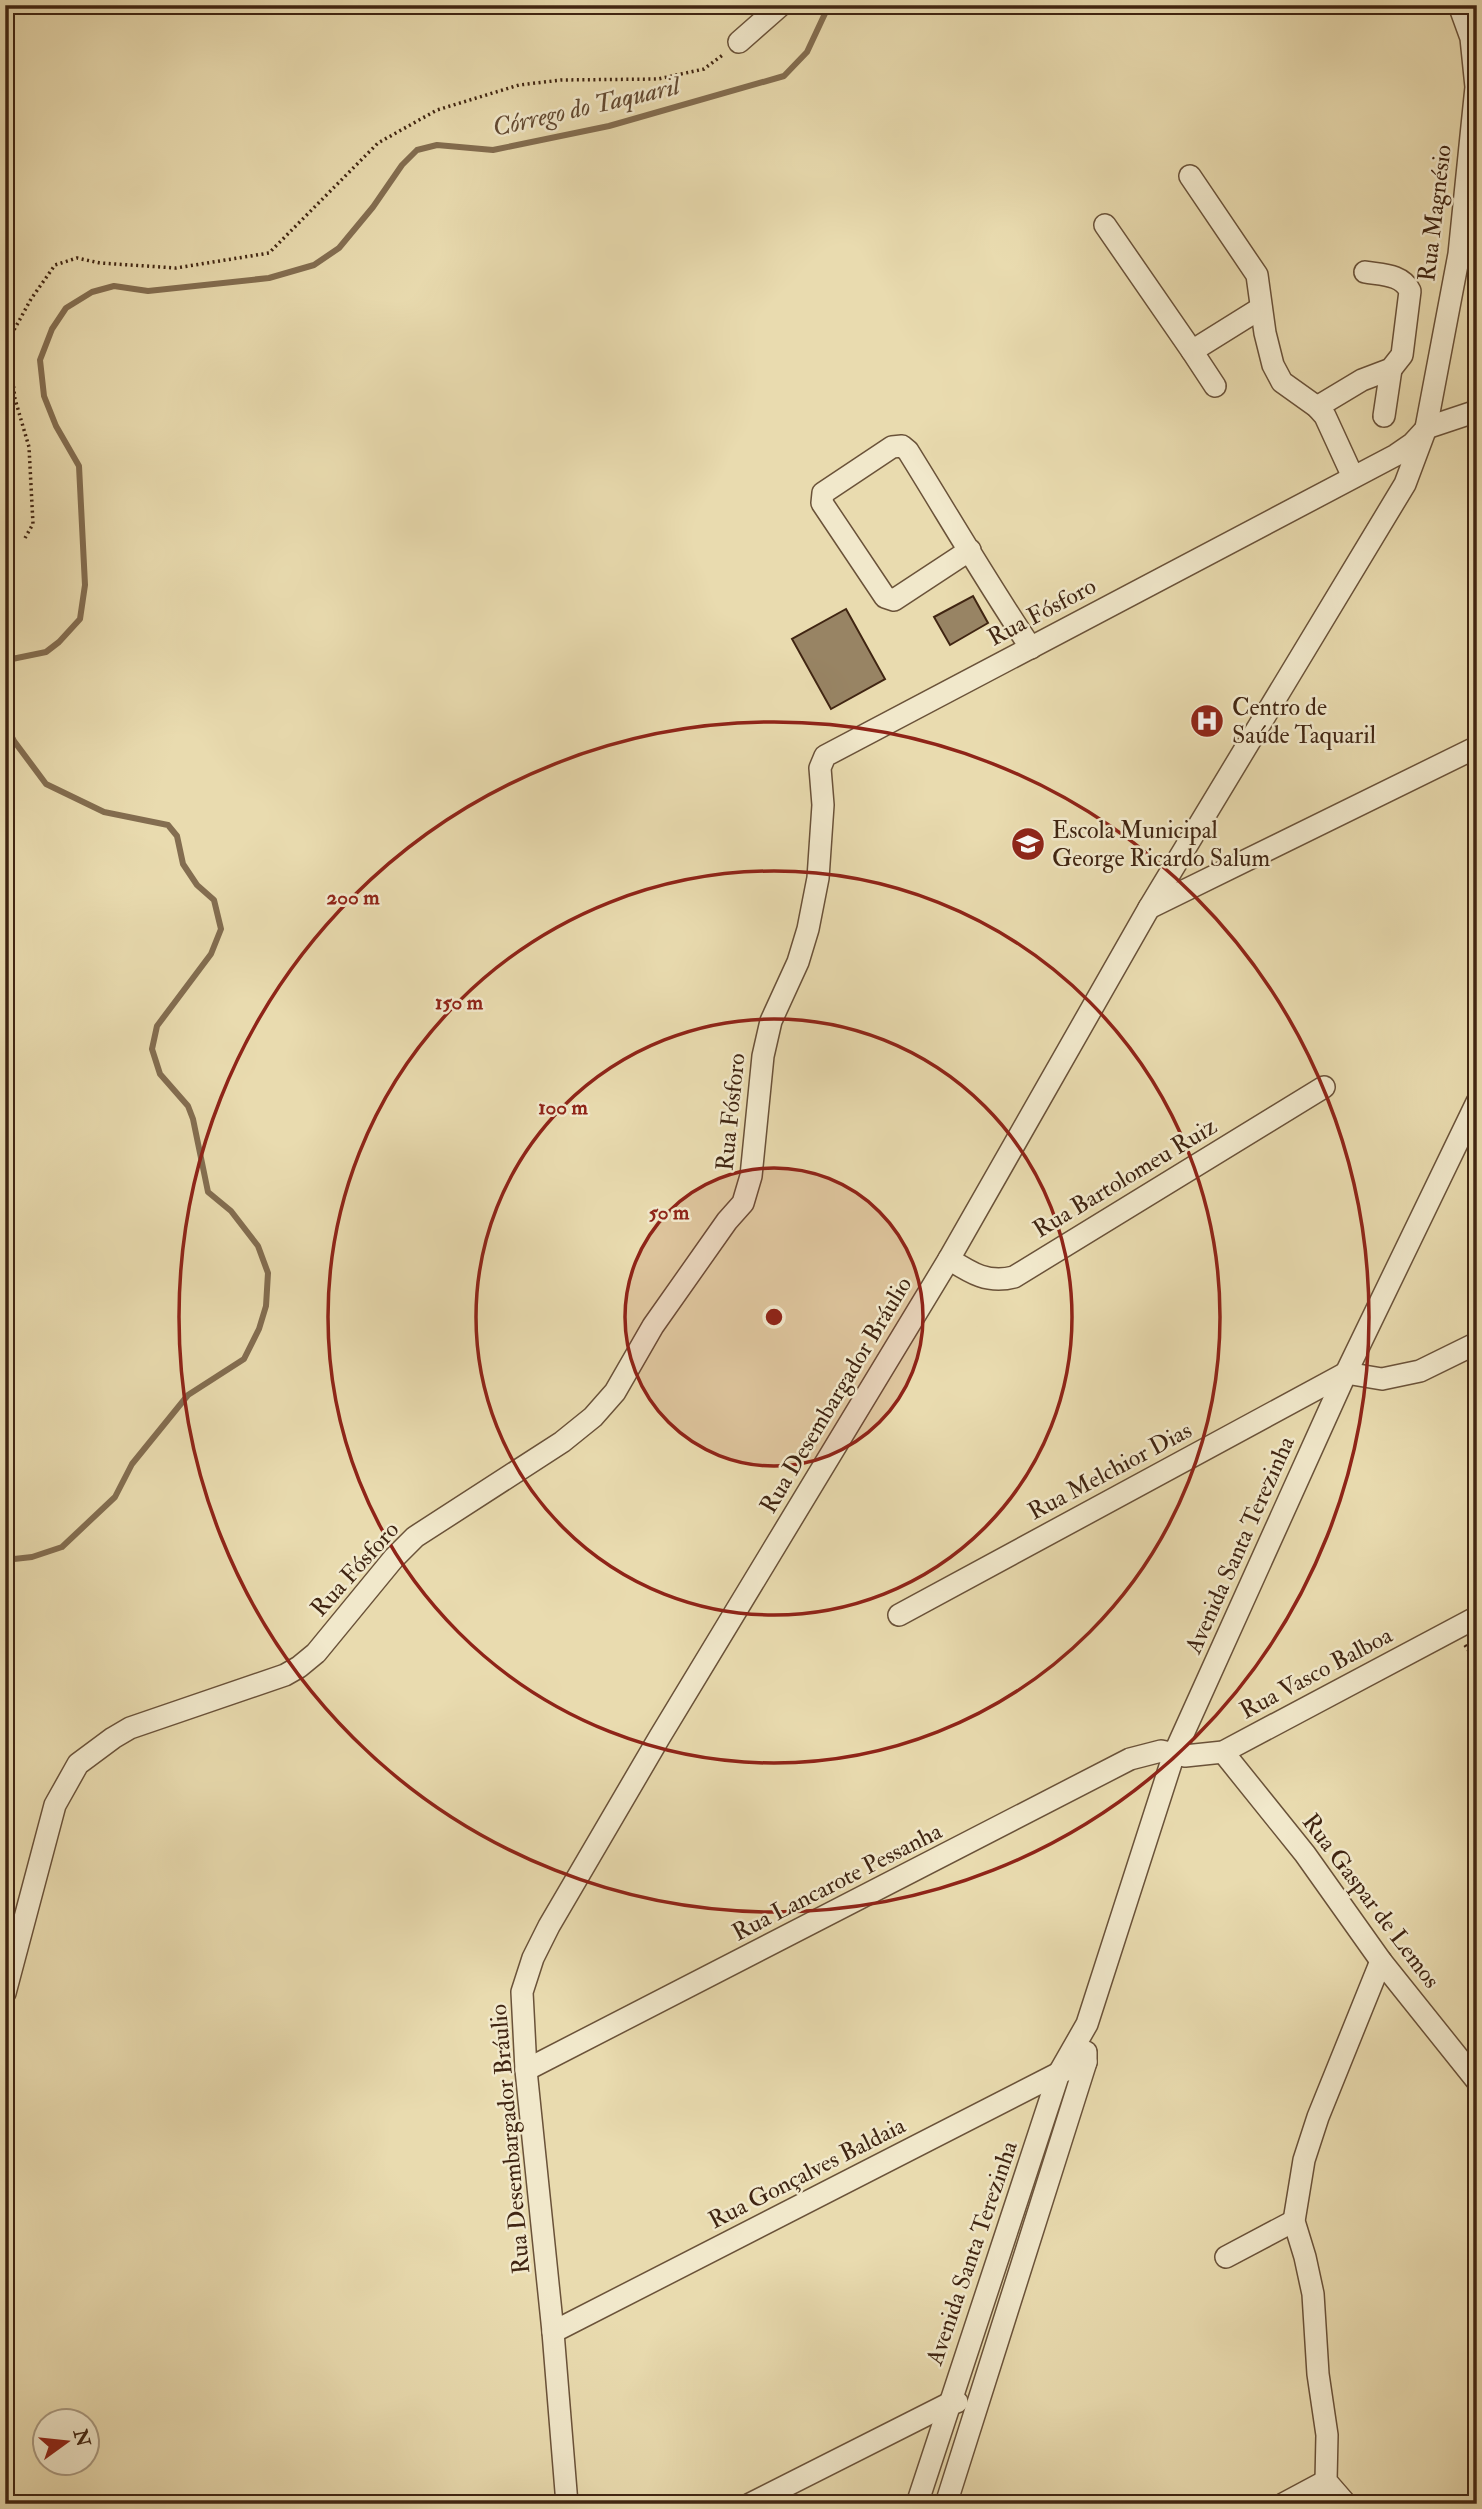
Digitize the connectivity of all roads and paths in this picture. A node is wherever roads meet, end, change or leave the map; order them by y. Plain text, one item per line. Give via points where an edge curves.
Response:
1 (781, 5) edge
2 (1459, 5) edge
3 (739, 42) joint
4 (1476, 86) edge
5 (1190, 177) dead end
6 (1105, 225) dead end
7 (1365, 272) dead end
8 (1261, 308) junction
9 (1192, 351) junction
10 (1391, 369) junction
11 (1215, 386) dead end
12 (1317, 407) junction
13 (1477, 411) edge
14 (1384, 416) dead end
15 (1426, 428) junction
16 (1353, 477) junction
17 (25, 538) dead end
18 (970, 550) junction
19 (1031, 648) junction
20 (1477, 747) edge
21 (1149, 908) junction
22 (1324, 1087) dead end
23 (1477, 1102) edge
24 (949, 1259) junction
25 (1477, 1343) edge
26 (1346, 1373) junction
27 (899, 1615) dead end
28 (1477, 1617) edge
29 (1223, 1752) junction
30 (1174, 1754) junction
31 (1381, 1961) junction
32 (5, 1993) edge
33 (1087, 2024) junction
34 (1086, 2062) junction
35 (526, 2070) junction
36 (1059, 2073) junction
37 (1477, 2081) edge
38 (1293, 2221) junction
39 (1226, 2257) dead end
40 (553, 2332) junction
41 (980, 2401) junction
42 (950, 2403) junction
43 (1326, 2482) junction
44 (567, 2504) edge
45 (750, 2504) edge
46 (916, 2504) edge
47 (946, 2504) edge
48 (1283, 2504) edge
49 (1346, 2504) edge

1 - 3 street
2 - 4 street, Rua Magnésio via 1471,38
3 - 17 path via 704,69 658,79 519,85 437,110 378,143 269,253 176,268 78,258 55,265 8,341 15,399 29,447 33,524
4 - 15 street, Rua Magnésio via 1459,254
5 - 8 street via 1257,275
6 - 9 street
7 - 10 street via 1400,278 1410,291 1402,355
8 - 9 street
8 - 12 street via 1273,365 1282,382
9 - 11 street
10 - 12 street
10 - 14 street
12 - 16 street
13 - 15 street
15 - 16 street, Rua Fósforo via 1396,455
15 - 21 street, Rua Desembargador Bráulio via 1394,505
16 - 19 street, Rua Fósforo
18 - 18 street via 902,446 892,447 823,493 822,503 885,597 894,600
18 - 19 street
19 - 32 street, Rua Fósforo via 821,762 818,878 798,962 771,1021 763,1056 748,1191 653,1326 615,1392 562,1442 415,1537 299,1667 130,1728 78,1764 55,1805
20 - 21 street
21 - 24 street, Rua Desembargador Bráulio
22 - 24 street, Rua Bartolomeu Ruiz via 1014,1277 993,1280
23 - 26 street, Avenida Santa Terezinha
24 - 35 street, Rua Desembargador Bráulio via 549,1926 522,1992
25 - 26 street via 1420,1371 1382,1380
26 - 27 street, Rua Melchior Dias
26 - 30 street, Avenida Santa Terezinha
28 - 29 street, Rua Vasco Balboa
29 - 30 street, Rua Vasco Balboa
29 - 31 street, Rua Gaspar de Lemos via 1305,1854
30 - 33 street, Avenida Santa Terezinha
30 - 35 street, Rua Lancarote Pessanha via 1161,1751 1130,1759
31 - 37 street, Rua Gaspar de Lemos
31 - 38 street via 1314,2127
33 - 34 street, Avenida Santa Terezinha
33 - 36 street, Avenida Santa Terezinha
34 - 36 street, Rua Gonçalves Baldaia
34 - 41 street, Avenida Santa Terezinha
35 - 40 street, Rua Desembargador Bráulio
36 - 40 street, Rua Gonçalves Baldaia
36 - 42 street, Avenida Santa Terezinha
38 - 39 street
38 - 43 street via 1313,2294
40 - 44 street, Rua Desembargador Bráulio
41 - 42 street
41 - 47 street, Avenida Santa Terezinha
42 - 45 street
42 - 46 street, Avenida Santa Terezinha
43 - 48 street
43 - 49 street

